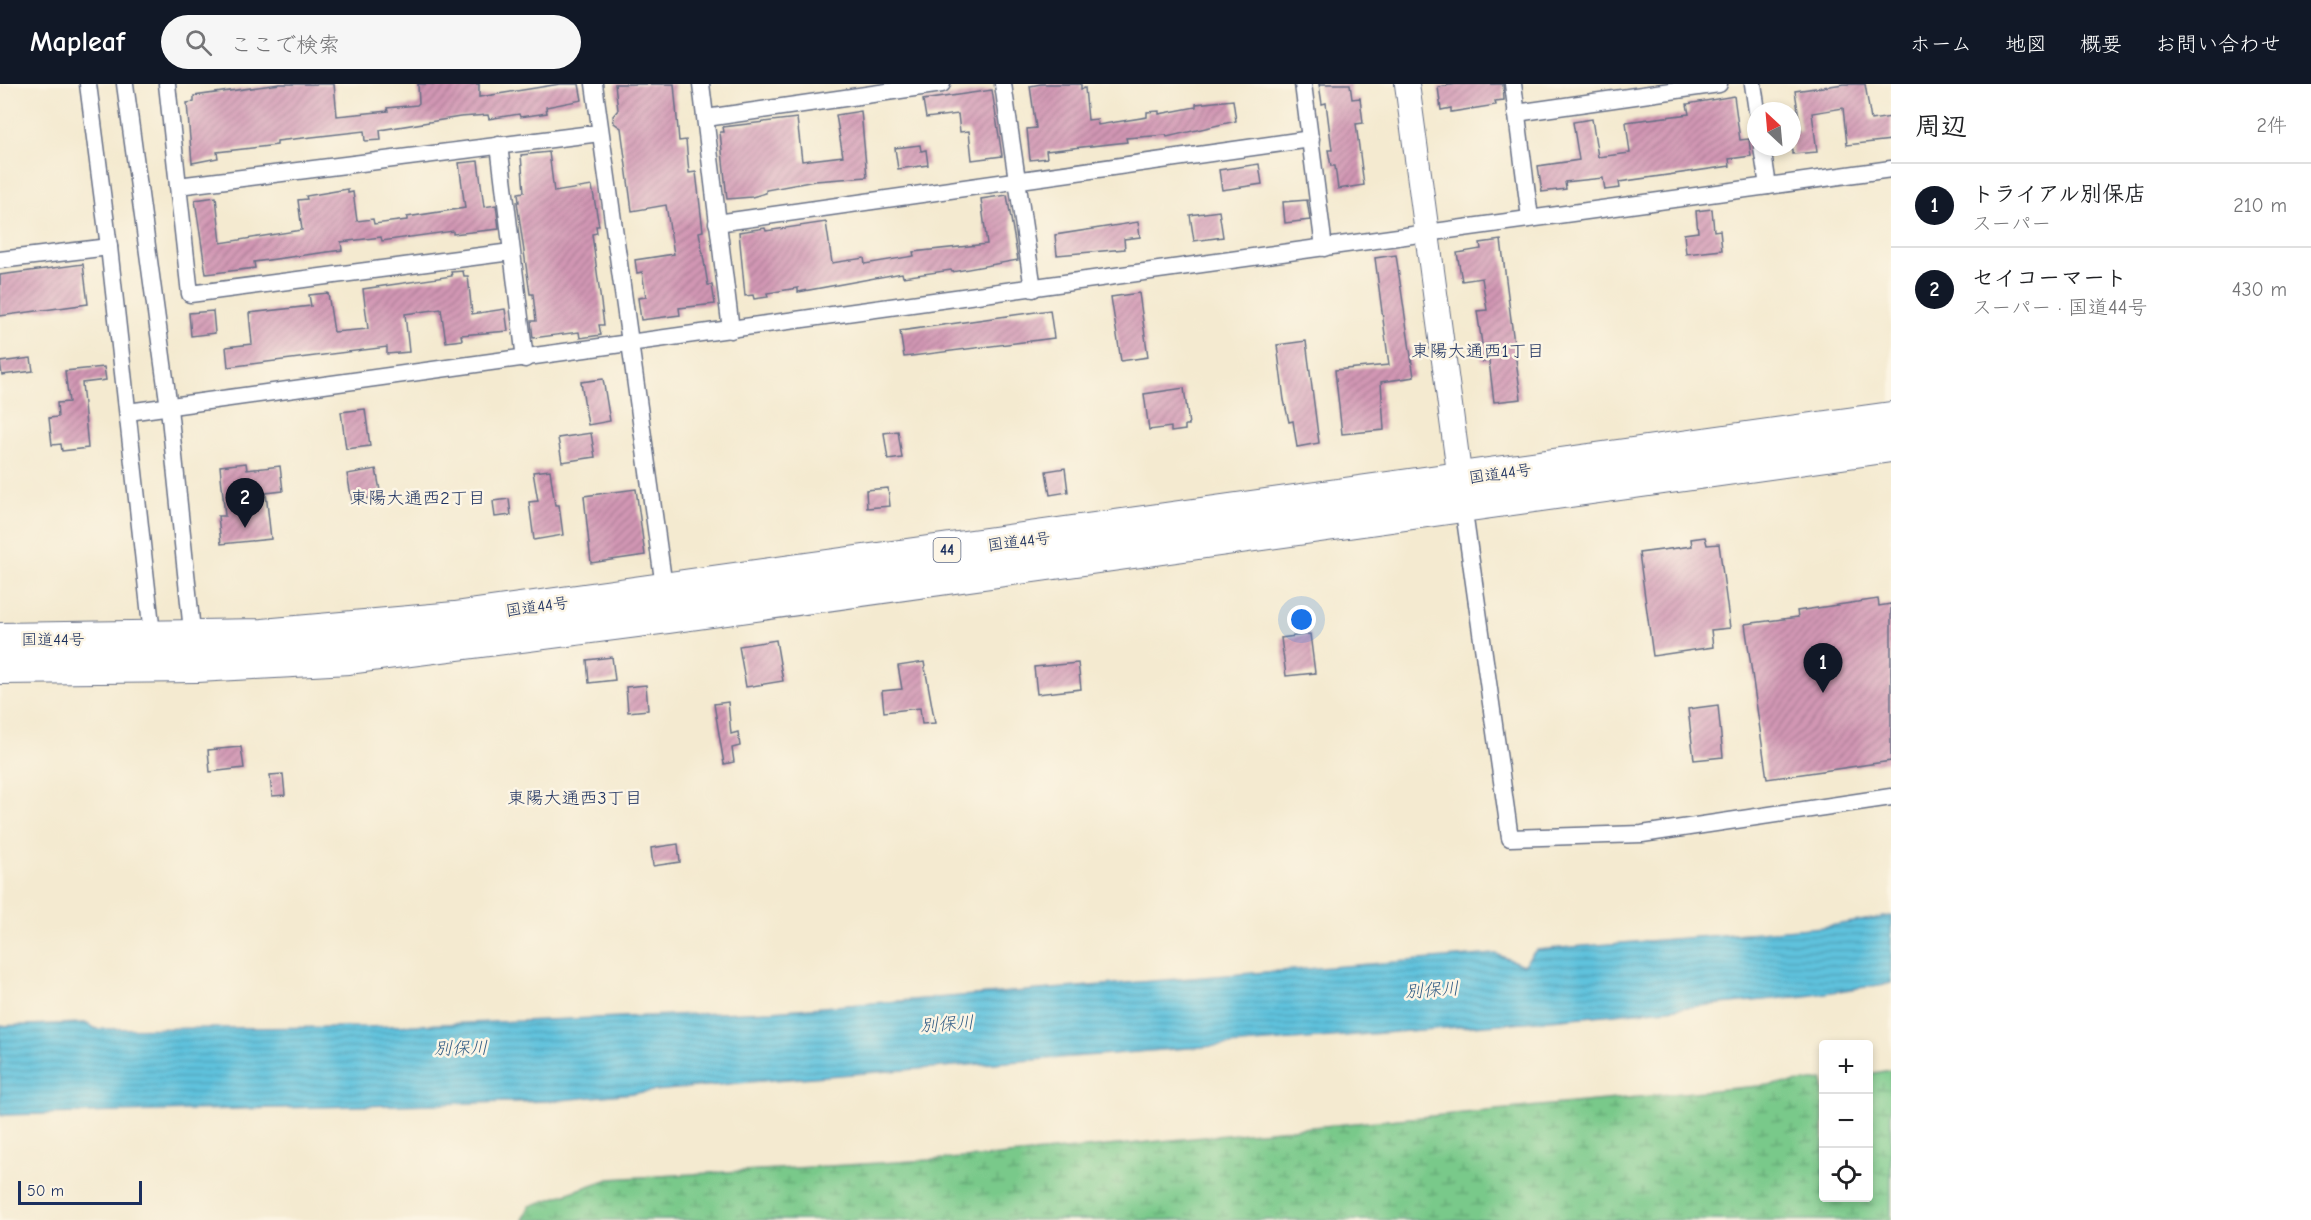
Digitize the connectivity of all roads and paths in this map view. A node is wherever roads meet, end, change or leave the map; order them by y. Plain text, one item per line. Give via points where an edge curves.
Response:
1 (88, 84) edge
2 (125, 84) edge
3 (167, 84) edge
4 (594, 84) edge
5 (701, 84) edge
6 (942, 84) edge
7 (1003, 84) edge
8 (1303, 84) edge
9 (1407, 84) edge
10 (1512, 84) edge
11 (1719, 84) edge
12 (1753, 84) edge
13 (1756, 102) edge
14 (1516, 113) junction
15 (706, 118) junction
16 (600, 133) junction
17 (1311, 139) junction
18 (499, 145) junction
19 (1763, 156) edge
20 (1891, 169) edge
21 (1018, 179) junction
22 (178, 186) junction
23 (1768, 186) junction
24 (1530, 218) junction
25 (717, 223) junction
26 (1428, 232) junction
27 (109, 247) junction
28 (1324, 248) junction
29 (511, 252) junction
30 (0, 260) edge
31 (1033, 289) junction
32 (731, 330) junction
33 (630, 344) junction
34 (525, 359) junction
35 (169, 408) junction
36 (128, 412) junction
37 (1891, 418) edge
38 (1891, 447) edge
39 (1462, 492) junction
40 (667, 602) junction
41 (0, 639) edge
42 (153, 652) junction
43 (194, 652) junction
44 (0, 668) edge
45 (1891, 796) edge

1 - 27 street
2 - 35 street
3 - 22 street
4 - 16 street
5 - 15 street
6 - 15 street
7 - 21 street
8 - 17 street
9 - 26 street
10 - 14 street
11 - 14 street
12 - 13 street
14 - 24 street
15 - 25 street
16 - 18 street
16 - 33 street
17 - 21 street
17 - 28 street
18 - 22 street
18 - 29 street
19 - 23 street
20 - 23 street
21 - 25 street
21 - 31 street
22 - 29 street via 190,294
23 - 24 street
24 - 26 street
25 - 32 street
26 - 28 street
26 - 39 street
27 - 30 street
27 - 36 street
28 - 31 street
29 - 34 street
31 - 32 street
32 - 33 street
33 - 34 street
33 - 40 street
34 - 35 street
35 - 36 street
35 - 43 street
36 - 42 street
37 - 39 highway, 国道44号 / 44
38 - 39 highway, 国道44号 / 44
39 - 40 highway, 国道44号 / 44 via 1086,532
39 - 45 street via 1510,838 1642,834
40 - 43 highway, 国道44号 / 44 via 264,635
41 - 42 highway, 国道44号 / 44
42 - 43 highway, 国道44号 / 44
42 - 44 highway, 国道44号 / 44

